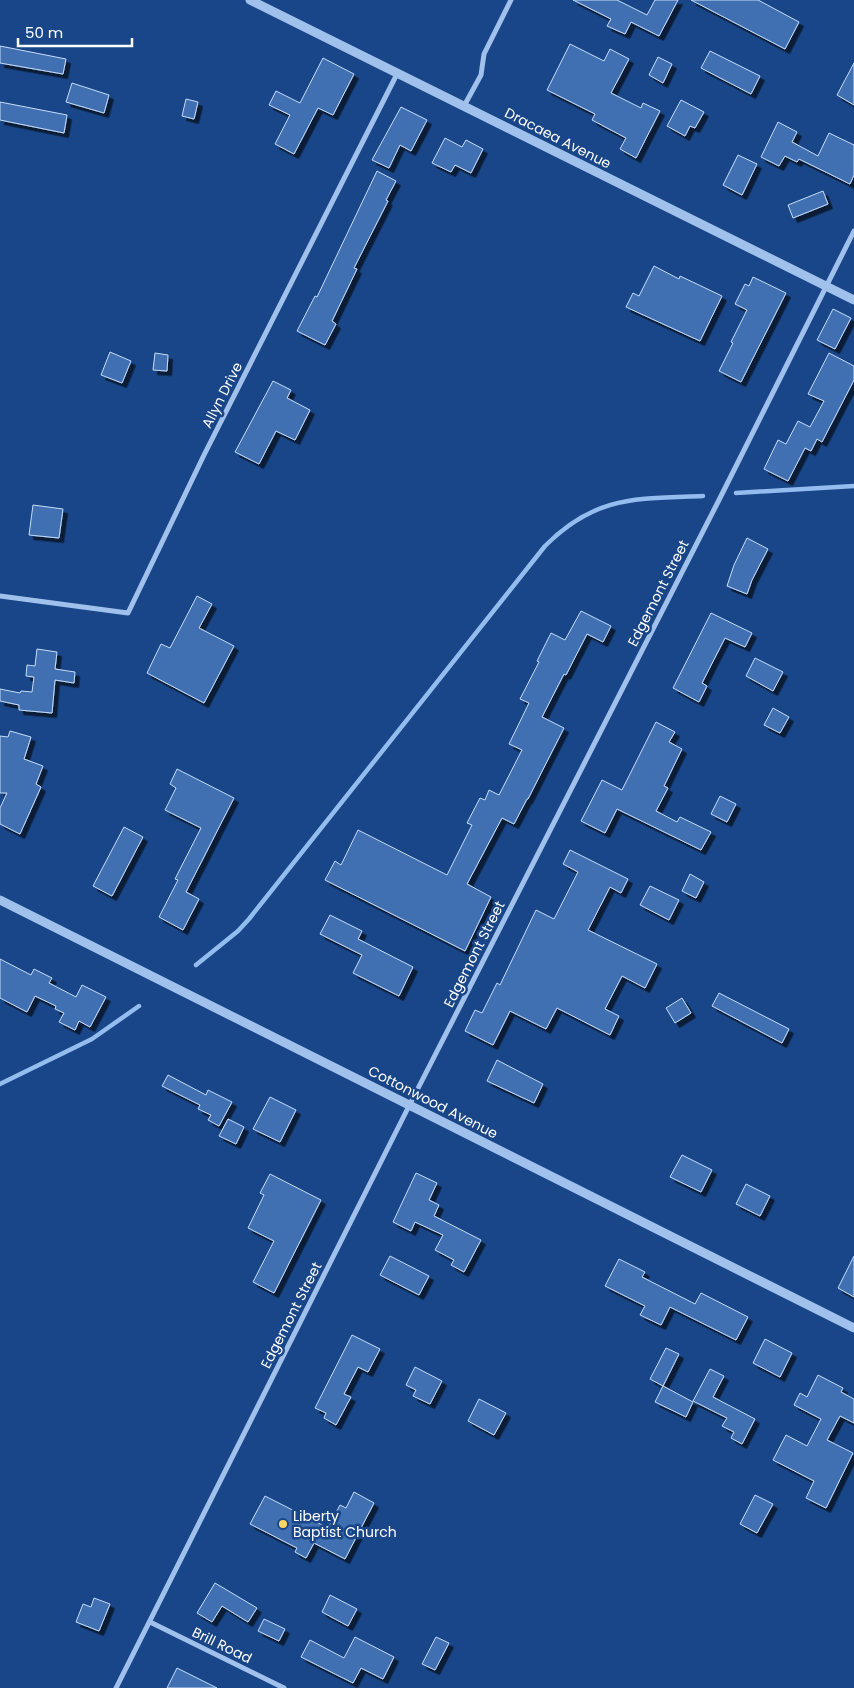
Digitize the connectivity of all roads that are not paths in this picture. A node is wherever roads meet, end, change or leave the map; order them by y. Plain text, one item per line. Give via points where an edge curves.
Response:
1 (250, 0) edge
2 (511, 0) edge
3 (397, 74) junction
4 (464, 107) junction
5 (854, 231) edge
6 (826, 286) junction
7 (854, 300) edge
8 (0, 596) edge
9 (0, 900) edge
10 (409, 1106) junction
11 (854, 1328) edge
12 (150, 1622) junction
13 (116, 1688) edge
14 (284, 1688) edge

1 - 3 street, Dracaea Avenue
2 - 4 street via 484,54 481,75
3 - 4 street, Dracaea Avenue
3 - 8 street, Allyn Drive via 213,437 128,613
4 - 6 street, Dracaea Avenue
5 - 6 street, Edgemont Street
6 - 7 street, Dracaea Avenue
6 - 10 street, Edgemont Street
9 - 10 street, Cottonwood Avenue
10 - 11 street, Cottonwood Avenue
10 - 12 street, Edgemont Street
12 - 13 street, Edgemont Street
12 - 14 street, Brill Road

